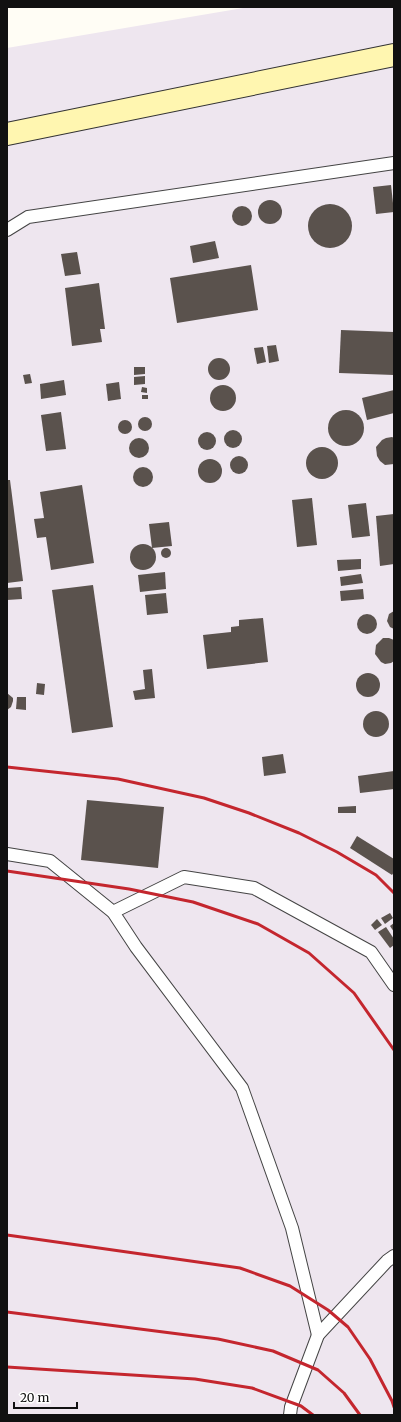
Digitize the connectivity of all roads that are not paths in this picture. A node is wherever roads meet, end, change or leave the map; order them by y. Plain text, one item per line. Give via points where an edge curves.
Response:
1 (394, 56) edge
2 (7, 134) edge
3 (394, 163) edge
4 (7, 230) edge
5 (7, 854) edge
6 (114, 912) junction
7 (394, 985) edge
8 (394, 1256) edge
9 (318, 1335) junction
10 (290, 1415) edge

1 - 2 street
3 - 4 lane via 28,217
5 - 6 lane via 50,861
6 - 7 lane via 184,877 254,888 371,952
6 - 9 lane via 136,948 242,1088 292,1228
8 - 9 lane
9 - 10 lane

